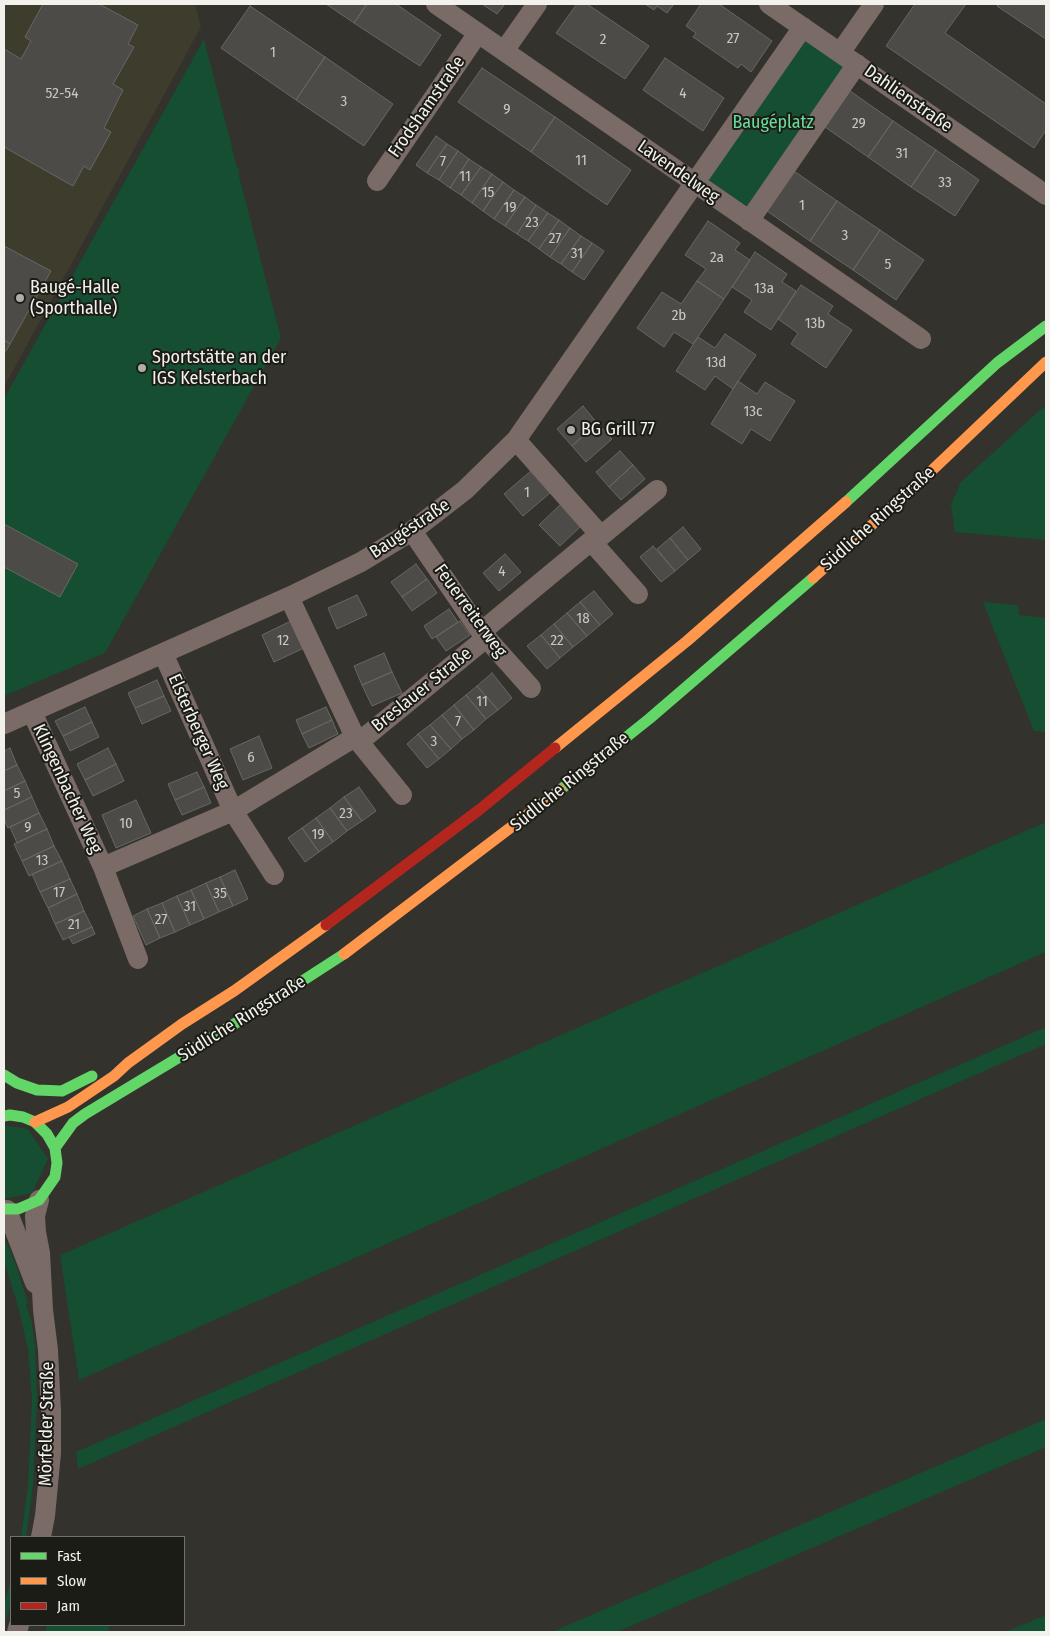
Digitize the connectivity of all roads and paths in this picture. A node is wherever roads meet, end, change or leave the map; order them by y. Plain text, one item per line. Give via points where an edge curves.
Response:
1 (436, 4) edge
2 (537, 4) edge
3 (770, 4) edge
4 (874, 4) edge
5 (803, 27) junction
6 (478, 33) junction
7 (504, 51) junction
8 (840, 53) junction
9 (857, 64) junction
10 (377, 181) dead end
11 (694, 183) junction
12 (1046, 195) edge
13 (749, 221) junction
14 (1046, 312) edge
15 (1046, 326) edge
16 (921, 339) dead end
17 (1046, 362) edge
18 (996, 363) junction
19 (516, 440) junction
20 (658, 490) dead end
21 (412, 531) junction
22 (596, 538) junction
23 (638, 594) dead end
24 (289, 597) junction
25 (483, 635) junction
26 (163, 654) junction
27 (531, 688) dead end
28 (32, 712) junction
29 (4, 724) edge
30 (357, 740) junction
31 (402, 795) dead end
32 (233, 811) junction
33 (103, 867) junction
34 (274, 875) dead end
35 (138, 960) dead end
36 (128, 1062) junction
37 (4, 1075) edge
38 (6, 1111) edge
39 (35, 1122) junction
40 (55, 1148) junction
41 (38, 1200) junction
42 (6, 1209) edge
43 (43, 1310) junction
44 (41, 1536) edge

1 - 6 street, Lavendelweg
2 - 7 street
3 - 5 street, Dahlienstraße
4 - 8 street
5 - 8 street, Dahlienstraße
5 - 11 street
6 - 7 street, Lavendelweg
6 - 10 street, Frodshamstraße
7 - 11 street, Lavendelweg
8 - 9 street, Dahlienstraße
9 - 12 street, Dahlienstraße
9 - 13 street
11 - 13 street, Lavendelweg
11 - 19 street, Baugéstraße
13 - 16 street, Lavendelweg
14 - 18 street, Südliche Ringstraße
15 - 18 main road, Südliche Ringstraße
17 - 40 main road, Südliche Ringstraße via 813,578 670,701 533,812 322,969 85,1114 73,1123
18 - 36 main road, Südliche Ringstraße via 759,579 548,756 303,943
19 - 21 street, Baugéstraße via 465,490
19 - 22 street
20 - 22 street, Breslauer Straße
21 - 24 street, Baugéstraße via 361,562
21 - 25 street, Feuerreiterweg
22 - 23 street
22 - 25 street, Breslauer Straße
24 - 26 street, Baugéstraße
24 - 30 street
25 - 27 street, Feuerreiterweg
25 - 30 street, Breslauer Straße
26 - 28 street, Baugéstraße
26 - 32 street, Elsterberger Weg
28 - 29 street, Baugéstraße
28 - 33 street, Klingenbacher Weg
30 - 31 street
30 - 32 street, Elsterberger Weg
32 - 33 street, Klingenbacher Weg
32 - 34 street, Elsterberger Weg
33 - 35 street, Klingenbacher Weg
36 - 37 main road via 101,1071 62,1091 38,1090
36 - 39 main road, Südliche Ringstraße via 114,1076 68,1107
38 - 39 main road
39 - 40 main road
40 - 41 main road via 55,1177
41 - 42 main road via 18,1209
41 - 43 street, Mörfelder Straße via 35,1216
42 - 43 street, Mörfelder Straße
43 - 44 street, Mörfelder Straße via 48,1350 51,1453

